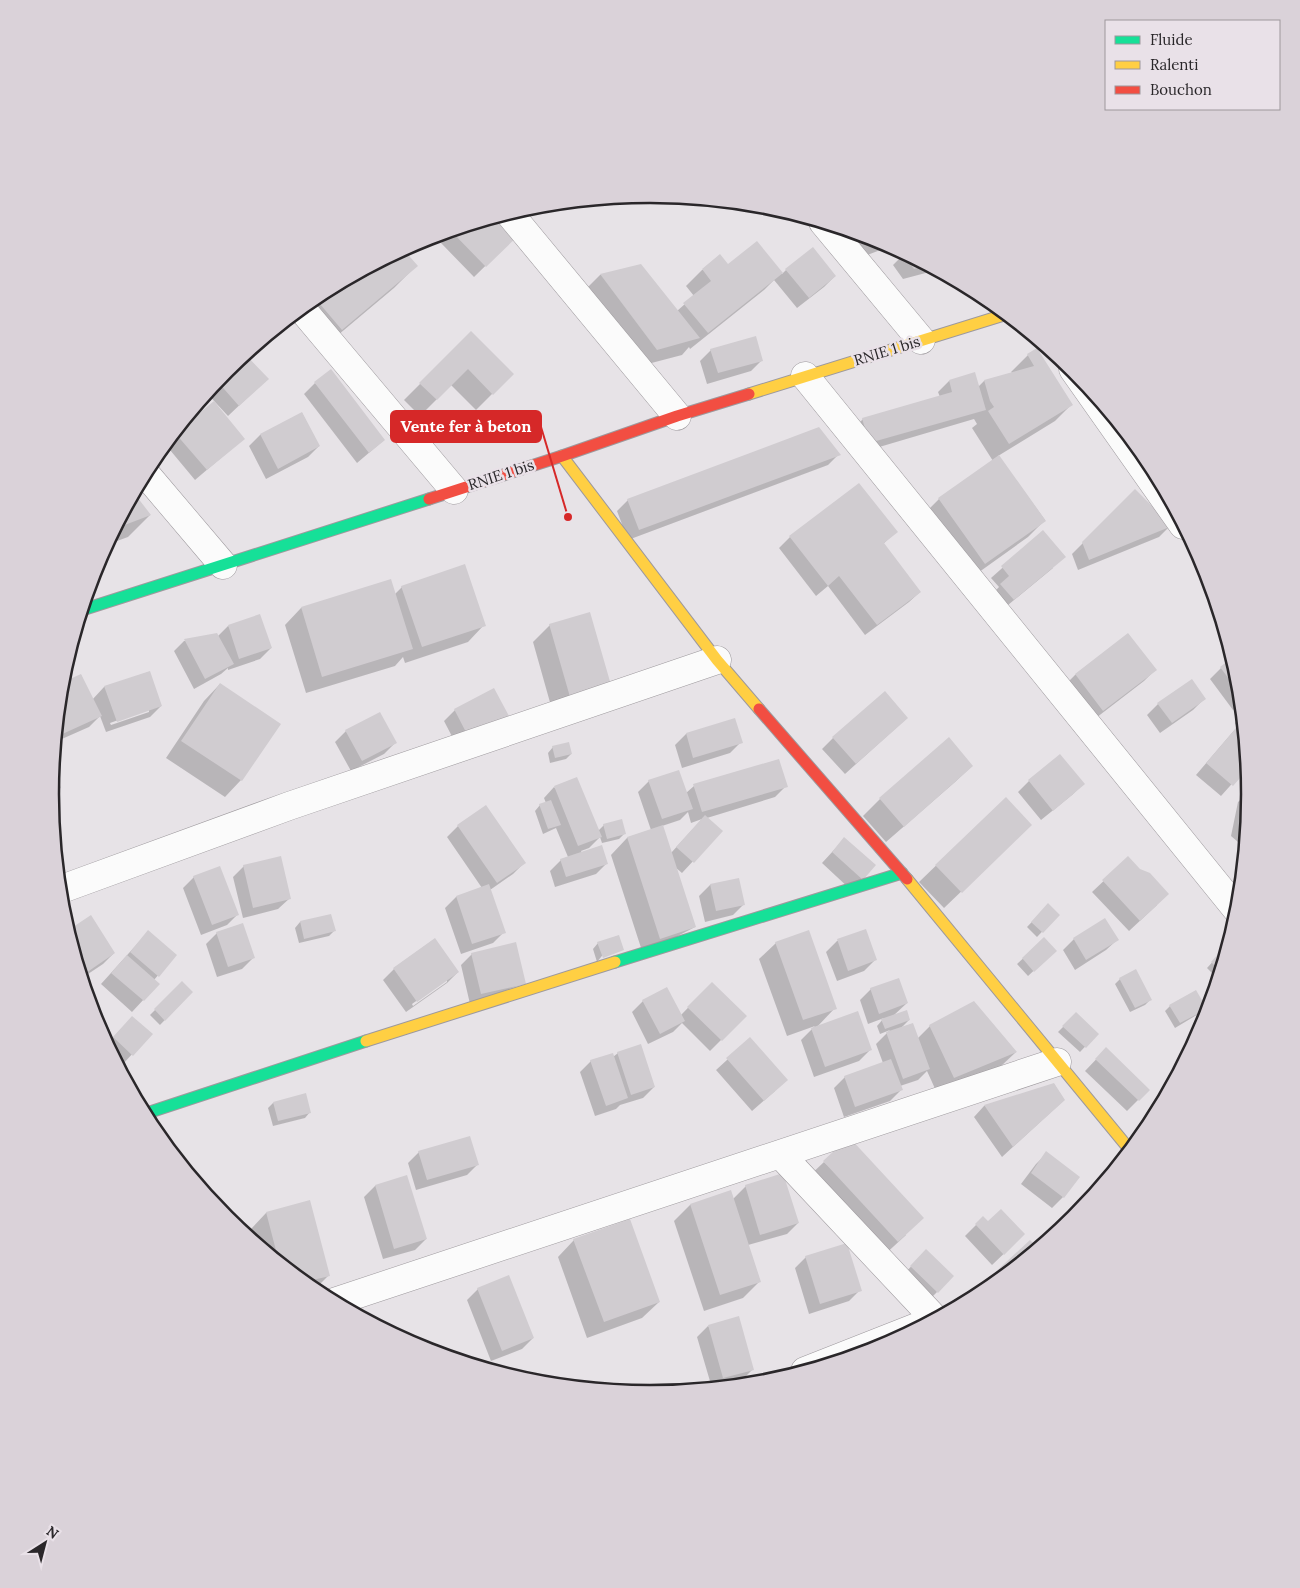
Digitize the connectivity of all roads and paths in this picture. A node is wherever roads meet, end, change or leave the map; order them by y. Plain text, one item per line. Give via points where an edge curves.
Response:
1 (514, 219) edge
2 (831, 231) edge
3 (306, 314) edge
4 (998, 317) edge
5 (921, 340) junction
6 (806, 376) junction
7 (677, 416) junction
8 (1118, 432) edge
9 (562, 456) junction
10 (1147, 474) edge
11 (150, 479) edge
12 (454, 490) junction
13 (223, 565) junction
14 (89, 608) edge
15 (716, 660) junction
16 (902, 873) junction
17 (67, 888) edge
18 (1231, 902) edge
19 (1057, 1062) junction
20 (151, 1112) edge
21 (1126, 1145) edge
22 (780, 1154) junction
23 (343, 1299) edge
24 (930, 1314) edge

1 - 7 street
2 - 5 street
3 - 12 street
4 - 5 street, RNIE 1 bis
5 - 6 street, RNIE 1 bis
6 - 7 street, RNIE 1 bis
6 - 18 street
7 - 9 street, RNIE 1 bis
8 - 10 street
9 - 12 street, RNIE 1 bis
9 - 15 street
11 - 13 street
12 - 13 street, RNIE 1 bis
13 - 14 street, RNIE 1 bis
15 - 16 street
15 - 17 street via 289,806
16 - 19 street
16 - 20 street via 456,1012
19 - 21 street
19 - 22 street
22 - 23 street
22 - 24 street

